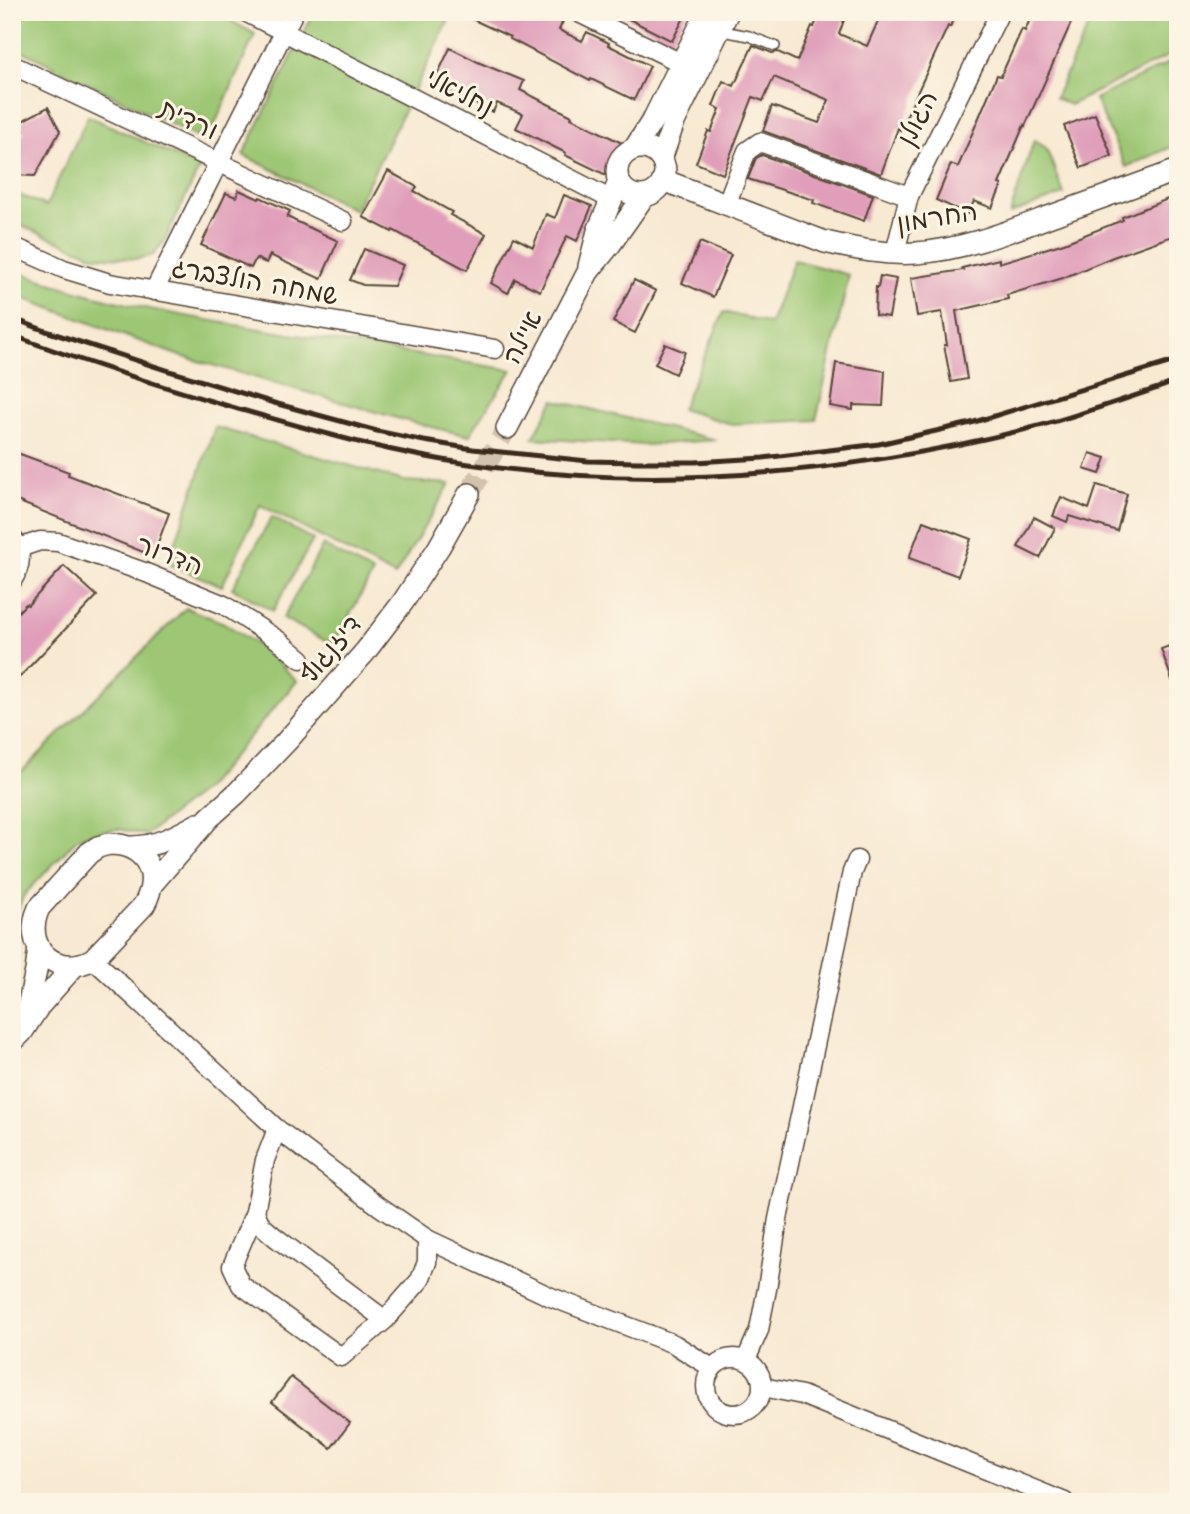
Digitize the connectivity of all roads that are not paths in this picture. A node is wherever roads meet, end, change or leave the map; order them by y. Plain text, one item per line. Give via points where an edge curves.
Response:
1 (245, 12) edge
2 (294, 12) edge
3 (576, 12) edge
4 (1000, 12) edge
5 (719, 18) edge
6 (284, 32) junction
7 (775, 46) dead end
8 (681, 64) junction
9 (12, 65) edge
10 (635, 148) junction
11 (661, 159) junction
12 (219, 163) junction
13 (1178, 170) edge
14 (663, 180) junction
15 (615, 191) junction
16 (644, 196) junction
17 (909, 196) junction
18 (726, 205) junction
19 (343, 221) dead end
20 (12, 246) edge
21 (895, 253) junction
22 (587, 272) junction
23 (155, 291) junction
24 (495, 349) dead end
25 (507, 428) tunnel mouth
26 (469, 494) tunnel mouth
27 (15, 542) edge
28 (12, 580) edge
29 (301, 659) dead end
30 (209, 818) junction
31 (131, 847) junction
32 (857, 860) dead end
33 (152, 884) junction
34 (39, 948) junction
35 (84, 962) junction
36 (17, 1037) edge
37 (277, 1129) junction
38 (255, 1212) junction
39 (427, 1239) junction
40 (386, 1320) junction
41 (747, 1360) junction
42 (712, 1368) junction
43 (762, 1387) junction
44 (1065, 1502) edge

1 - 6 street, נחליאלי
2 - 6 street
3 - 8 street
4 - 17 street, הגולן
5 - 7 lane via 728,32
5 - 8 street
5 - 11 street
6 - 12 street
6 - 15 street, נחליאלי
8 - 10 street
9 - 12 street, ורדית
10 - 11 street via 650,149
10 - 15 street via 618,162
11 - 14 street
12 - 19 street, ורדית
12 - 23 street
13 - 21 street, החרמון via 1007,233 954,247
14 - 16 street
14 - 18 street, החרמון
15 - 16 street
15 - 22 street, איילה
16 - 22 street, איילה
17 - 18 street via 760,142 747,151
17 - 21 street, הגולן
18 - 21 street, החרמון via 825,242
20 - 23 street, שמחה הולצברג via 64,269
22 - 25 street, איילה
23 - 24 street, שמחה הולצברג
26 - 30 street, דיזנגוף via 403,602 365,652 278,751
27 - 28 street via 20,568
27 - 29 street, הדרור via 58,542 225,605
30 - 31 street, דיזנגוף via 162,843
30 - 33 street, דיזנגוף
31 - 33 street via 147,863
31 - 34 street, דיזנגוף via 109,844 89,853 39,908 33,928
32 - 41 street via 778,1219 759,1330
33 - 35 street, דיזנגוף via 144,905
34 - 35 street via 54,962
34 - 36 street
35 - 36 street via 39,1006
35 - 37 street
37 - 38 street via 265,1160
37 - 39 street
38 - 40 street via 275,1237
38 - 40 street via 232,1266 242,1285 341,1357
39 - 40 street via 427,1262 420,1280
39 - 42 street via 551,1297 674,1344
41 - 42 street via 726,1358
41 - 43 street via 760,1373
42 - 43 street via 706,1391 720,1410 736,1414 751,1409
43 - 44 street via 802,1395

